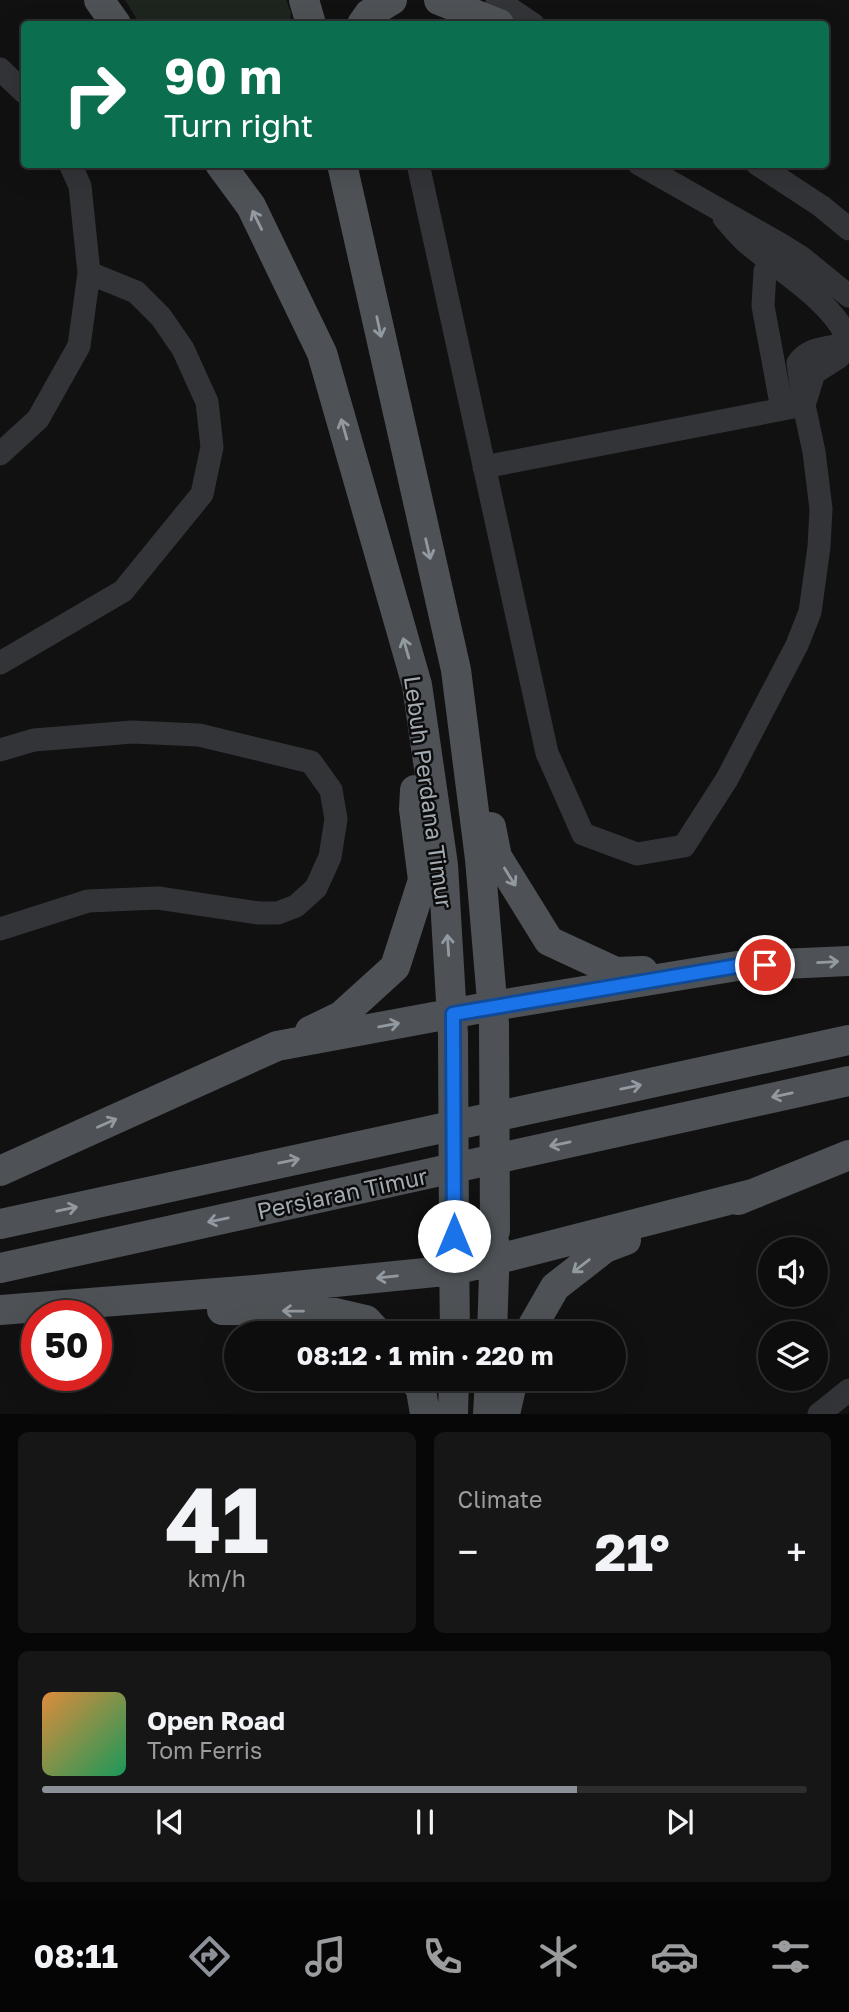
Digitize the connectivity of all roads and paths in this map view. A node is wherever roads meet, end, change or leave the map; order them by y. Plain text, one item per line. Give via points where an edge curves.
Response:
1 (99, 0) edge
2 (392, 0) edge
3 (439, 0) edge
4 (497, 0) edge
5 (114, 21) edge
6 (364, 21) edge
7 (492, 21) edge
8 (528, 21) edge
9 (0, 69) edge
10 (21, 89) edge
11 (72, 168) edge
12 (223, 168) edge
13 (343, 168) edge
14 (362, 168) edge
15 (419, 168) edge
16 (646, 168) edge
17 (763, 168) edge
18 (715, 208) junction
19 (849, 229) edge
20 (754, 248) junction
21 (776, 266) junction
22 (89, 273) junction
23 (369, 278) junction
24 (849, 296) edge
25 (763, 306) junction
26 (845, 348) edge
27 (793, 407) junction
28 (0, 454) edge
29 (484, 467) junction
30 (0, 663) edge
31 (456, 670) junction
32 (417, 685) junction
33 (0, 750) edge
34 (0, 929) edge
35 (849, 961) edge
36 (737, 966) junction
37 (494, 1017) junction
38 (453, 1024) junction
39 (849, 1040) edge
40 (278, 1045) junction
41 (849, 1080) edge
42 (849, 1155) edge
43 (0, 1171) edge
44 (756, 1193) junction
45 (0, 1224) edge
46 (495, 1262) junction
47 (0, 1268) edge
48 (455, 1270) junction
49 (112, 1300) edge
50 (112, 1307) edge
51 (21, 1308) edge
52 (0, 1310) edge
53 (367, 1321) edge
54 (455, 1321) edge
55 (493, 1321) edge
56 (535, 1321) edge
57 (849, 1390) edge
58 (421, 1391) edge
59 (454, 1391) edge
60 (490, 1391) edge
61 (510, 1391) edge
62 (425, 1413) edge
63 (453, 1413) edge
64 (488, 1413) edge
65 (505, 1413) edge
66 (819, 1413) edge

1 - 5 main road
2 - 6 main road
3 - 7 main road
4 - 8 street
9 - 10 street
11 - 22 street via 79,186
32 -> 12 main road, Lebuh Perdana Timur via 322,353 251,206
13 - 23 main road, Lebuh Perdana Timur
14 - 23 main road
15 - 29 street
16 - 18 street
17 - 19 street
18 - 20 street
18 - 24 street via 801,257
20 - 21 street
20 - 25 street via 756,288
21 - 25 street via 765,271
21 - 26 street via 841,325
22 - 28 street via 79,346 38,419
22 - 30 street via 136,292 183,349 207,402 212,447 202,494 123,591
23 -> 31 main road, Lebuh Perdana Timur
25 - 27 street
26 - 27 street via 803,355
27 - 29 street
27 - 29 street via 814,452 821,509 810,612 727,779 684,846 637,855 583,834 547,753
31 -> 36 main road via 497,857 549,941 616,972
31 - 37 main road, Lebuh Perdana Timur
38 -> 32 main road, Lebuh Perdana Timur via 443,865
32 - 40 main road via 414,809 423,880 395,967 341,1016
33 - 34 street via 34,740 132,732 199,735 311,762 331,790 336,820 330,858 316,888 296,906 278,913 158,898 88,901
36 -> 35 main road
36 - 37 main road
37 - 38 main road
37 - 46 main road, Lebuh Perdana Timur, bridge
40 -> 38 main road
38 - 48 main road, Lebuh Perdana Timur, bridge
45 -> 39 main road, Persiaran Timur
43 -> 40 main road
41 -> 47 main road, Persiaran Timur
42 - 44 main road
44 - 46 main road
44 -> 56 main road via 605,1248 555,1287
46 - 48 main road
46 - 55 main road, Lebuh Perdana Timur
48 -> 49 main road
48 - 54 main road, Lebuh Perdana Timur
53 -> 50 main road via 327,1311
51 - 52 main road
57 - 66 street
58 - 62 main road
59 - 63 main road
60 - 64 main road
61 - 65 main road

